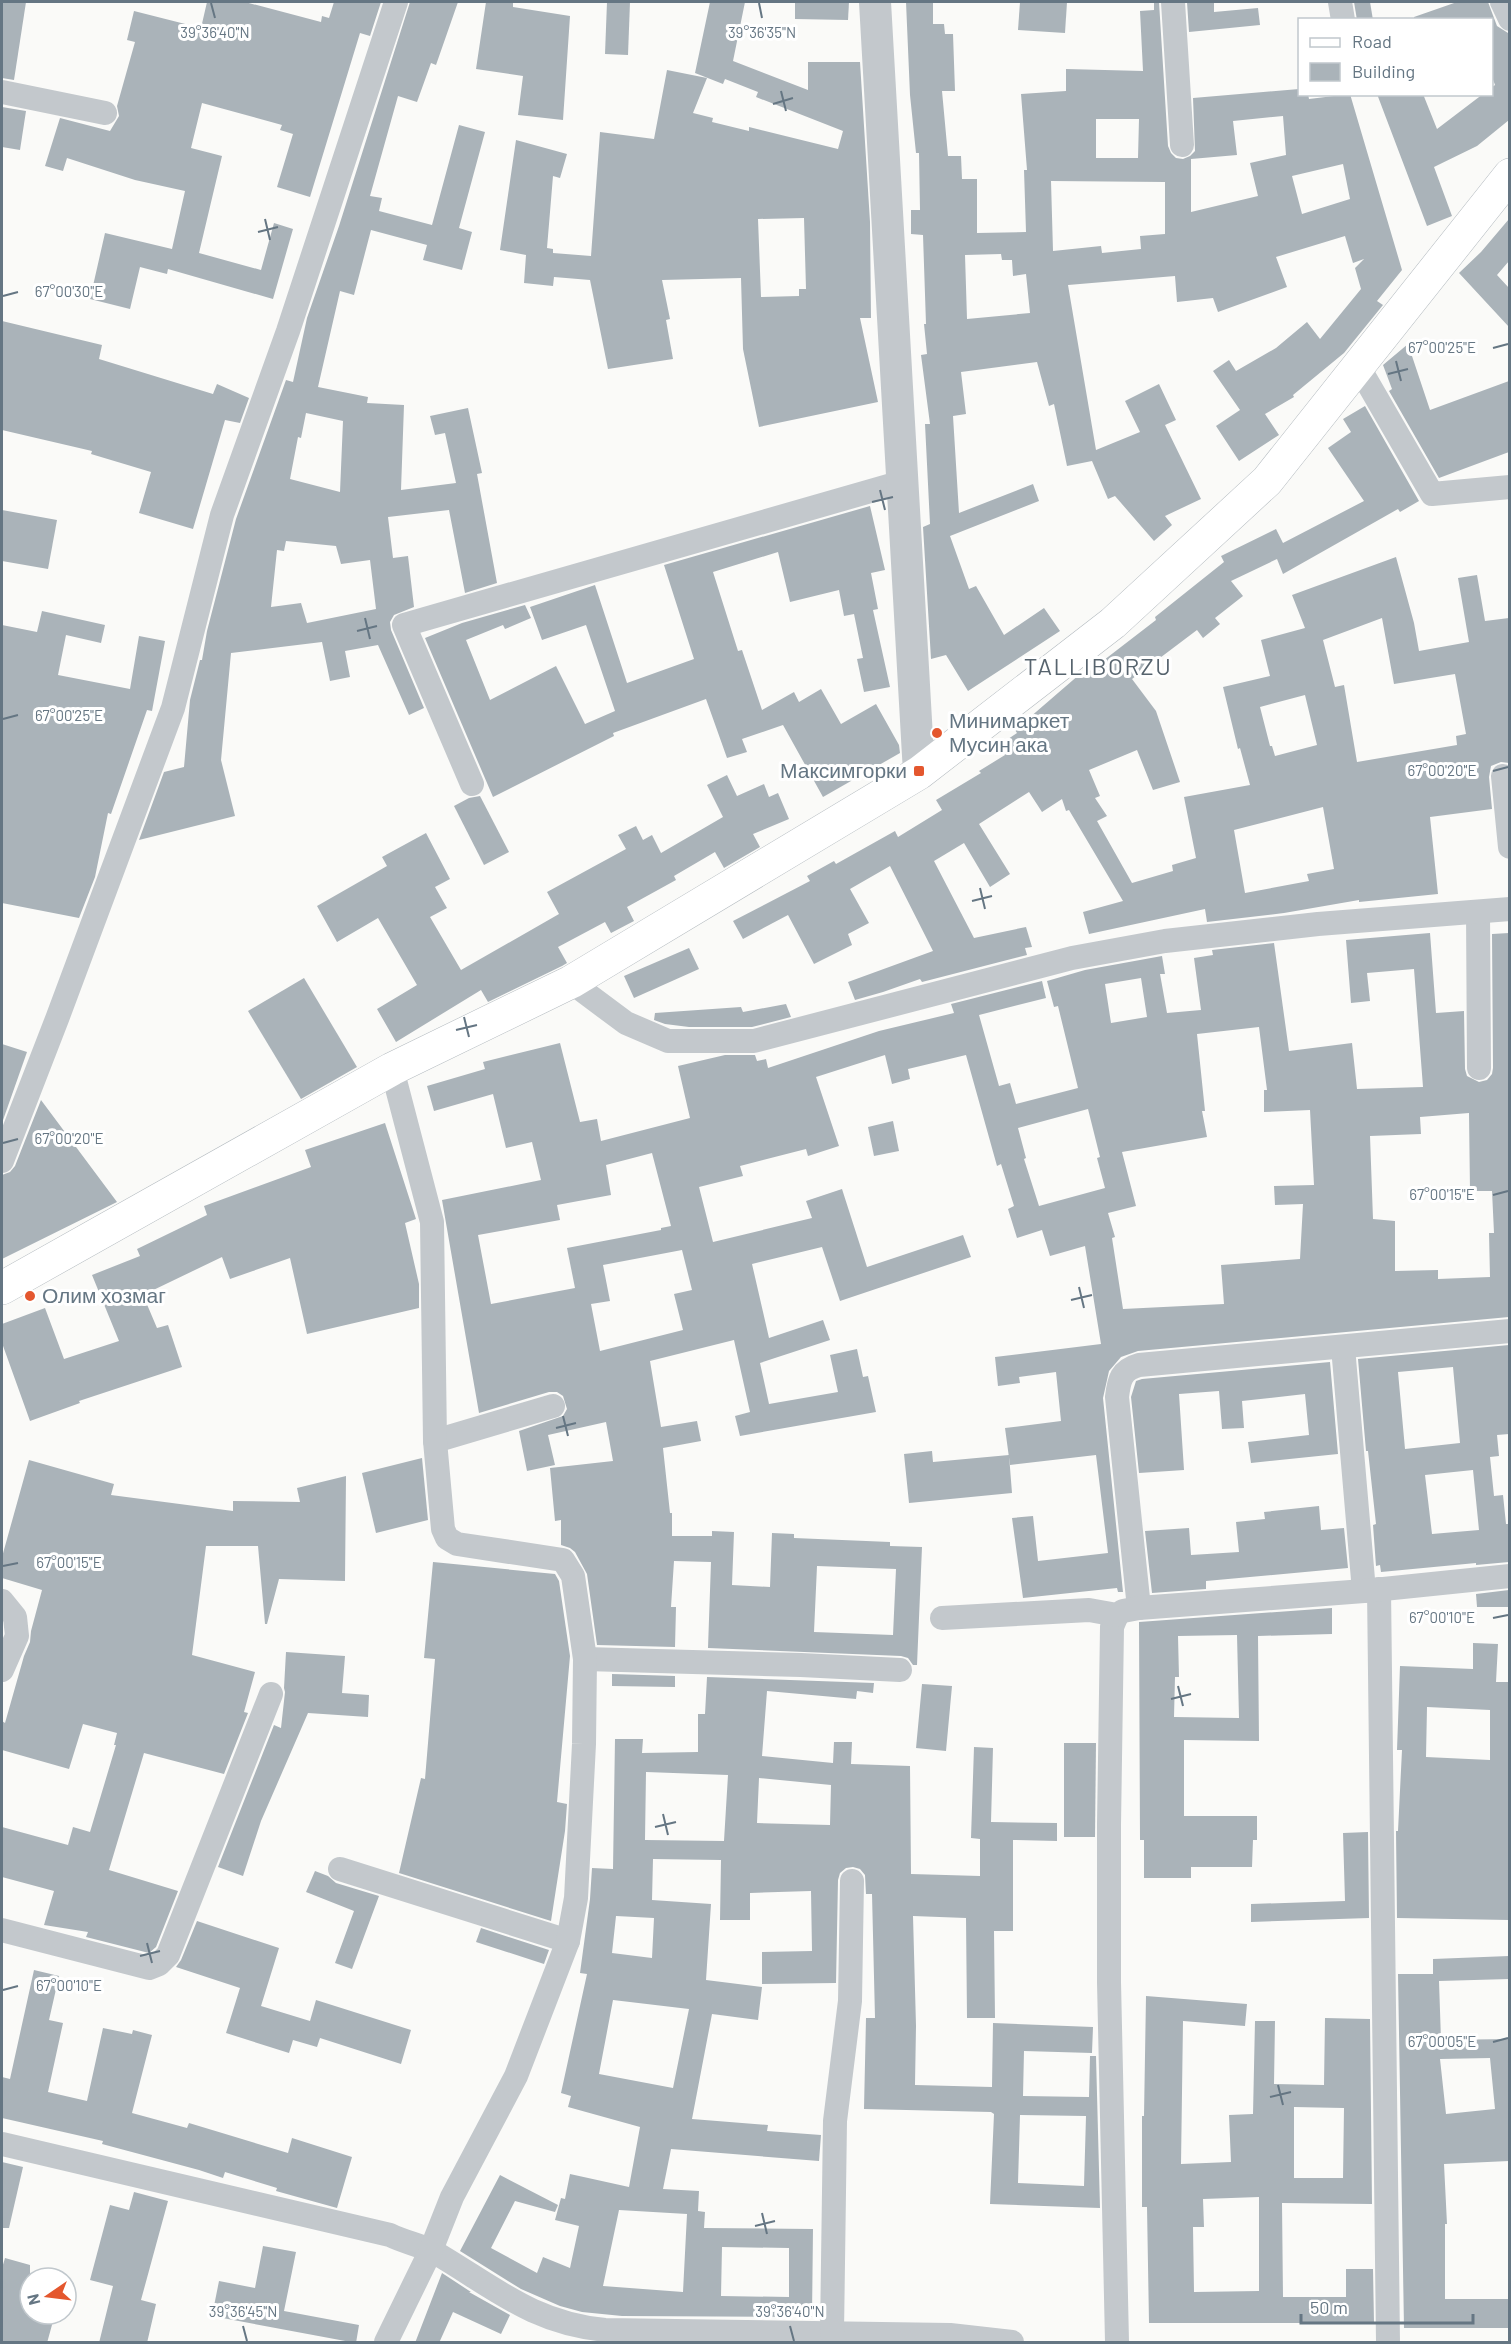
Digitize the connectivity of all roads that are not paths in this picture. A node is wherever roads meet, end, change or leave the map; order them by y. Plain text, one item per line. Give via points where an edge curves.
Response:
1 (396, 2) edge
2 (875, 2) edge
3 (1173, 2) edge
4 (1340, 2) edge
5 (1502, 2) edge
6 (1343, 18) edge
7 (1509, 19) edge
8 (2, 92) edge
9 (105, 113) dead end
10 (1182, 145) dead end
11 (1509, 175) edge
12 (1358, 366) junction
13 (902, 482) junction
14 (1509, 486) edge
15 (919, 773) junction
16 (1503, 776) dead end
17 (472, 784) dead end
18 (1509, 847) edge
19 (1509, 909) edge
20 (1478, 912) junction
21 (571, 982) junction
22 (1479, 1068) dead end
23 (392, 1069) junction
24 (2, 1161) edge
25 (2, 1288) edge
26 (1509, 1330) edge
27 (1343, 1347) junction
28 (553, 1406) dead end
29 (435, 1441) junction
30 (1509, 1576) edge
31 (1371, 1590) junction
32 (2, 1601) edge
33 (1128, 1612) junction
34 (942, 1618) dead end
35 (585, 1659) junction
36 (2, 1670) edge
37 (900, 1670) dead end
38 (271, 1694) dead end
39 (340, 1869) dead end
40 (852, 1881) dead end
41 (2, 1930) edge
42 (568, 1941) junction
43 (2, 2144) edge
44 (430, 2250) junction
45 (832, 2333) junction
46 (386, 2343) edge
47 (1012, 2343) edge
48 (1117, 2343) edge
49 (1388, 2343) edge

1 - 24 street via 288,331 222,515 173,708
2 - 13 street
3 - 10 street
4 - 6 street
5 - 7 street
8 - 9 street
11 - 12 main road
12 - 14 street via 1432,494
12 - 15 main road via 1250,497 1113,623
13 - 15 street
13 - 17 street via 404,625
15 - 21 main road
16 - 18 street
19 - 20 street
20 - 21 street via 1165,941 1072,958 754,1041 668,1041 626,1023
20 - 22 street
21 - 23 main road
23 - 25 main road
23 - 29 street via 432,1222
26 - 27 street
27 - 31 street
27 - 33 street via 1139,1365 1121,1376 1117,1397
28 - 29 street
29 - 35 street via 447,1538 457,1544 563,1560 573,1575
30 - 31 street
31 - 33 street
31 - 49 street
32 - 36 street via 15,1617 17,1636
33 - 34 street via 1089,1610
33 - 48 street via 1112,1626 1109,1858
35 - 37 street
35 - 42 street via 576,1898
38 - 41 street via 168,1955 159,1964 149,1968
39 - 42 street
40 - 45 street via 850,2001 835,2121
42 - 44 street via 516,2076 452,2197
43 - 44 street via 390,2235
44 - 45 street via 534,2313 578,2328
44 - 46 street
45 - 47 street via 950,2336

